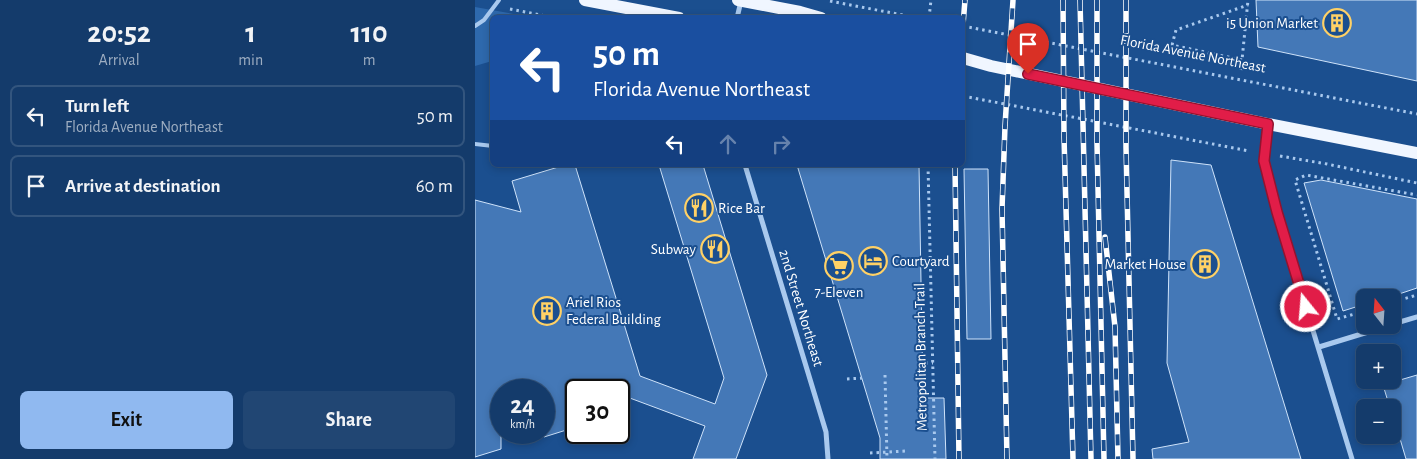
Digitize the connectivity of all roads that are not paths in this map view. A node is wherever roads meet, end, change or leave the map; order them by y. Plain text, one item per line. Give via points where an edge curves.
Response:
1 (499, 0) edge
2 (585, 0) edge
3 (740, 0) edge
4 (663, 15) edge
5 (738, 15) edge
6 (810, 15) edge
7 (475, 26) edge
8 (965, 59) edge
9 (965, 62) edge
10 (991, 66) junction
11 (1268, 124) junction
12 (475, 144) edge
13 (490, 146) edge
14 (1417, 153) edge
15 (746, 167) edge
16 (1417, 317) edge
17 (1401, 322) edge
18 (1362, 334) edge
19 (1319, 347) junction
20 (828, 459) edge
21 (1353, 459) edge

1 - 7 lane via 484,20
2 - 4 main road
3 - 5 street
3 - 6 main road
8 - 10 main road
9 - 10 main road
10 - 11 main road
11 - 14 main road
11 - 19 street via 1264,161
12 - 13 lane
15 - 20 street, 2nd Street Northeast via 826,432
16 - 17 street
18 - 19 street
19 - 21 street

